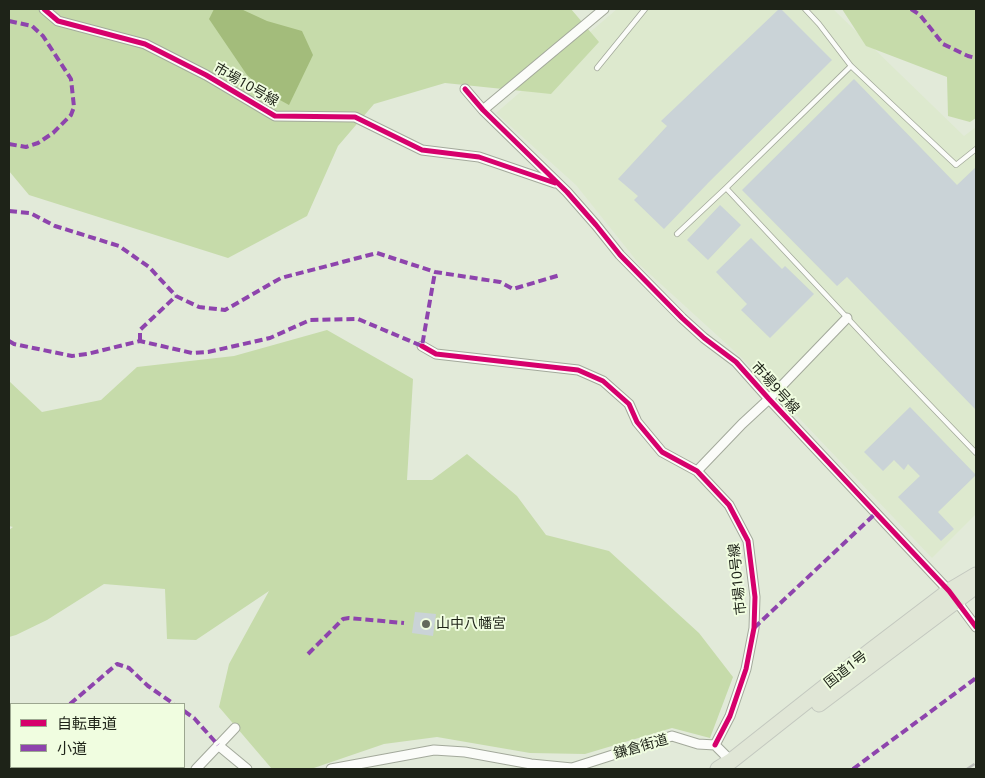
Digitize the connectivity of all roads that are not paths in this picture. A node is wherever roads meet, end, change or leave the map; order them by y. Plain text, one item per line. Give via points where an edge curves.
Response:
1 (44, 9) edge
2 (604, 9) edge
3 (645, 9) edge
4 (805, 9) edge
5 (851, 66) junction
6 (597, 68) dead end
7 (466, 89) dead end
8 (483, 110) junction
9 (976, 149) edge
10 (558, 184) junction
11 (726, 188) junction
12 (676, 234) dead end
13 (847, 318) junction
14 (422, 346) dead end
15 (769, 399) junction
16 (976, 453) edge
17 (697, 471) junction
18 (976, 575) edge
19 (976, 586) edge
20 (953, 596) junction
21 (976, 627) edge
22 (236, 728) dead end
23 (218, 745) junction
24 (716, 745) junction
25 (727, 767) edge
26 (196, 769) edge
27 (248, 769) edge
28 (331, 769) edge

1 - 10 street, 市場10号線 via 58,20 145,44 276,116 356,116 422,150 479,157
2 - 8 street
3 - 6 lane
4 - 5 lane
5 - 9 lane via 956,165
5 - 11 lane
7 - 8 street, 市場9号線
8 - 10 street, 市場9号線
10 - 15 street, 市場9号線 via 620,255 682,318 736,362
11 - 12 lane
11 - 13 lane
13 - 15 street
13 - 16 lane
14 - 17 street, 市場10号線 via 436,354 578,370 603,381 629,404 637,422 662,452
15 - 17 street
15 - 20 street, 市場9号線
17 - 24 street, 市場10号線 via 729,505 748,541 754,597 754,628 746,669
18 - 20 highway, 国道1号
19 - 20 highway, 国道1号
20 - 21 street, 市場9号線
20 - 25 highway, 国道1号
22 - 23 street
23 - 26 street
23 - 27 street
24 - 25 street
24 - 28 street, 鎌倉街道 via 698,744 672,736 572,768 434,750

